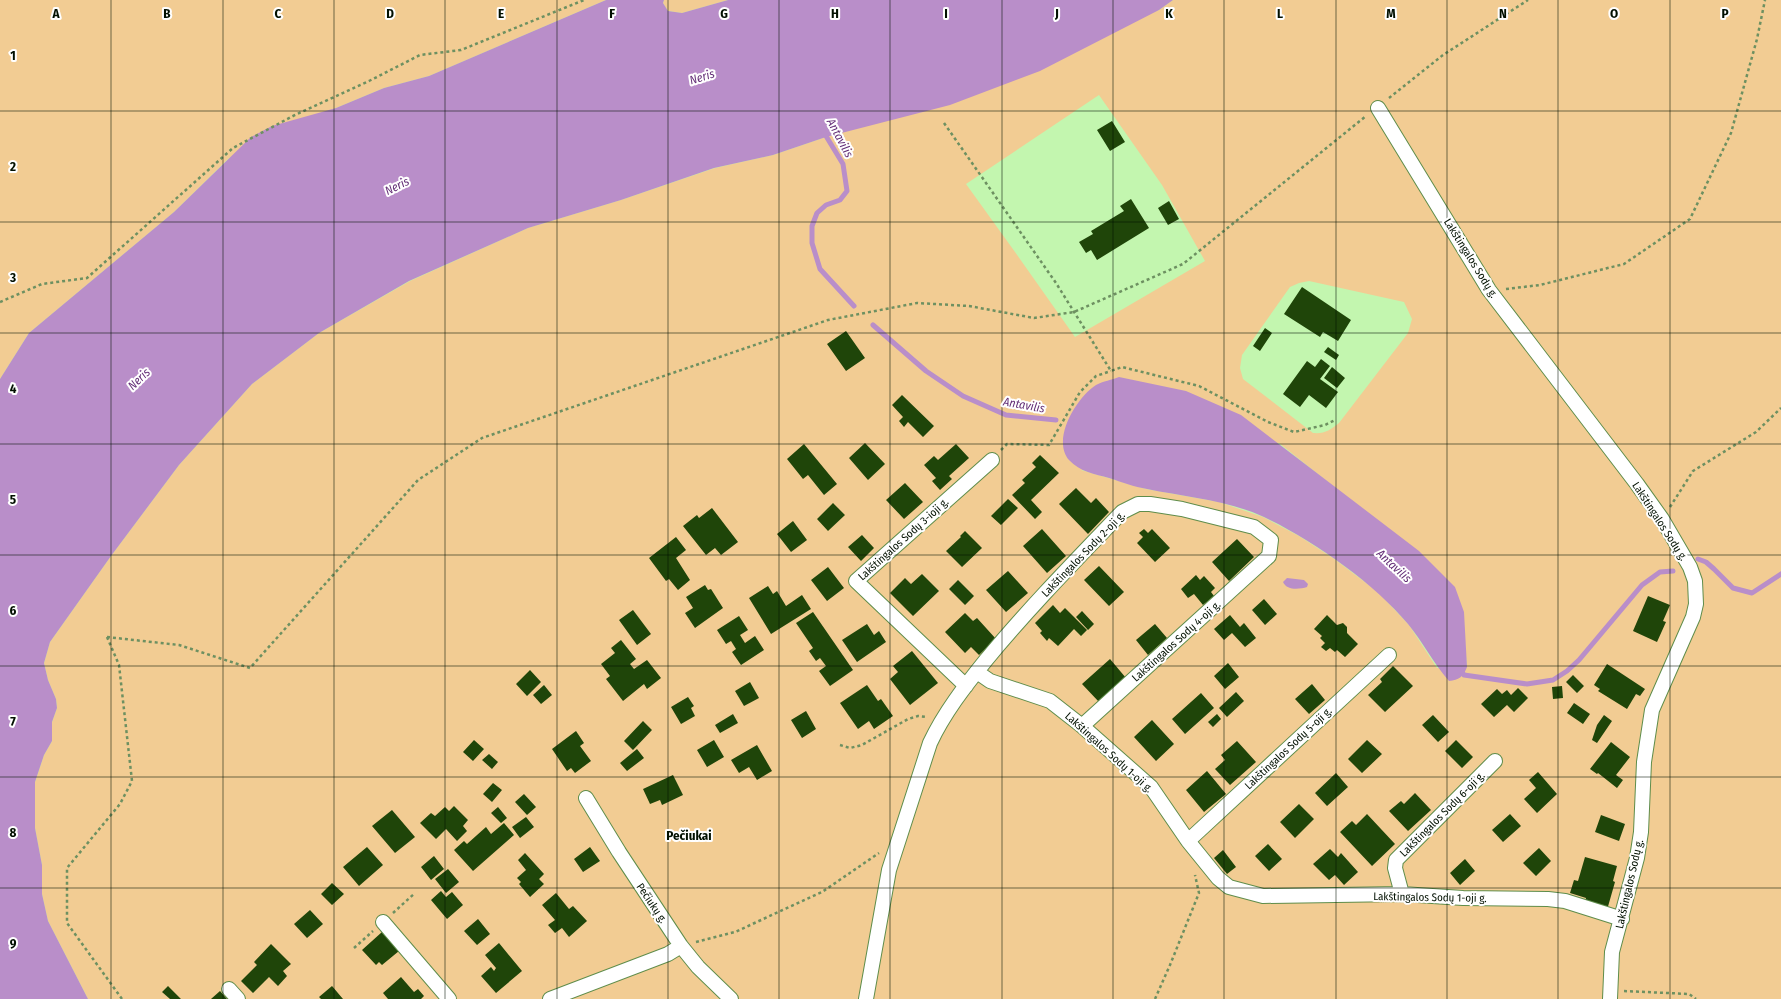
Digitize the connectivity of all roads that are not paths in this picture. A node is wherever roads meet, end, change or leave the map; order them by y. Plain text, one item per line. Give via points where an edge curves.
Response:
1 (1378, 108) road end
2 (992, 460) road end
3 (1269, 556) joint
4 (1389, 655) dead end
5 (977, 672) junction
6 (966, 686) junction
7 (1082, 726) junction
8 (1495, 761) dead end
9 (586, 798) dead end
10 (1188, 841) junction
11 (1402, 894) junction
12 (1622, 919) junction
13 (383, 922) dead end
14 (680, 946) junction
15 (1609, 995) edge
16 (449, 999) edge
17 (550, 999) edge
18 (731, 999) edge
19 (866, 999) edge

1 - 12 street, Lakštingalos Sodų g. via 1489,290 1662,519 1690,567 1695,581 1696,604 1693,617 1652,710 1644,762 1641,832
2 - 6 street, Lakštingalos Sodų 3-ioji g. via 856,581
3 - 5 street, Lakštingalos Sodų 2-oji g. via 1271,540 1254,527 1182,509 1138,504 1122,512 1015,625
3 - 7 street, Lakštingalos Sodų 4-oji g.
4 - 10 street, Lakštingalos Sodų 5-oji g.
5 - 6 street
5 - 7 street, Lakštingalos Sodų 1-oji g. via 990,681 1050,701
6 - 19 street via 939,723 930,743 889,870
7 - 10 street, Lakštingalos Sodų 1-oji g. via 1151,787
8 - 11 street, Lakštingalos Sodų 6-oji g. via 1396,860 1395,868
9 - 14 street, Pečiukų g.
10 - 11 street, Lakštingalos Sodų 1-oji g. via 1218,878 1230,887 1263,896
11 - 12 street, Lakštingalos Sodų 1-oji g. via 1548,899 1565,901
12 - 15 street, Lakštingalos Sodų g. via 1612,952
13 - 16 street
14 - 17 street via 668,954
14 - 18 street, Pečiukų g.

